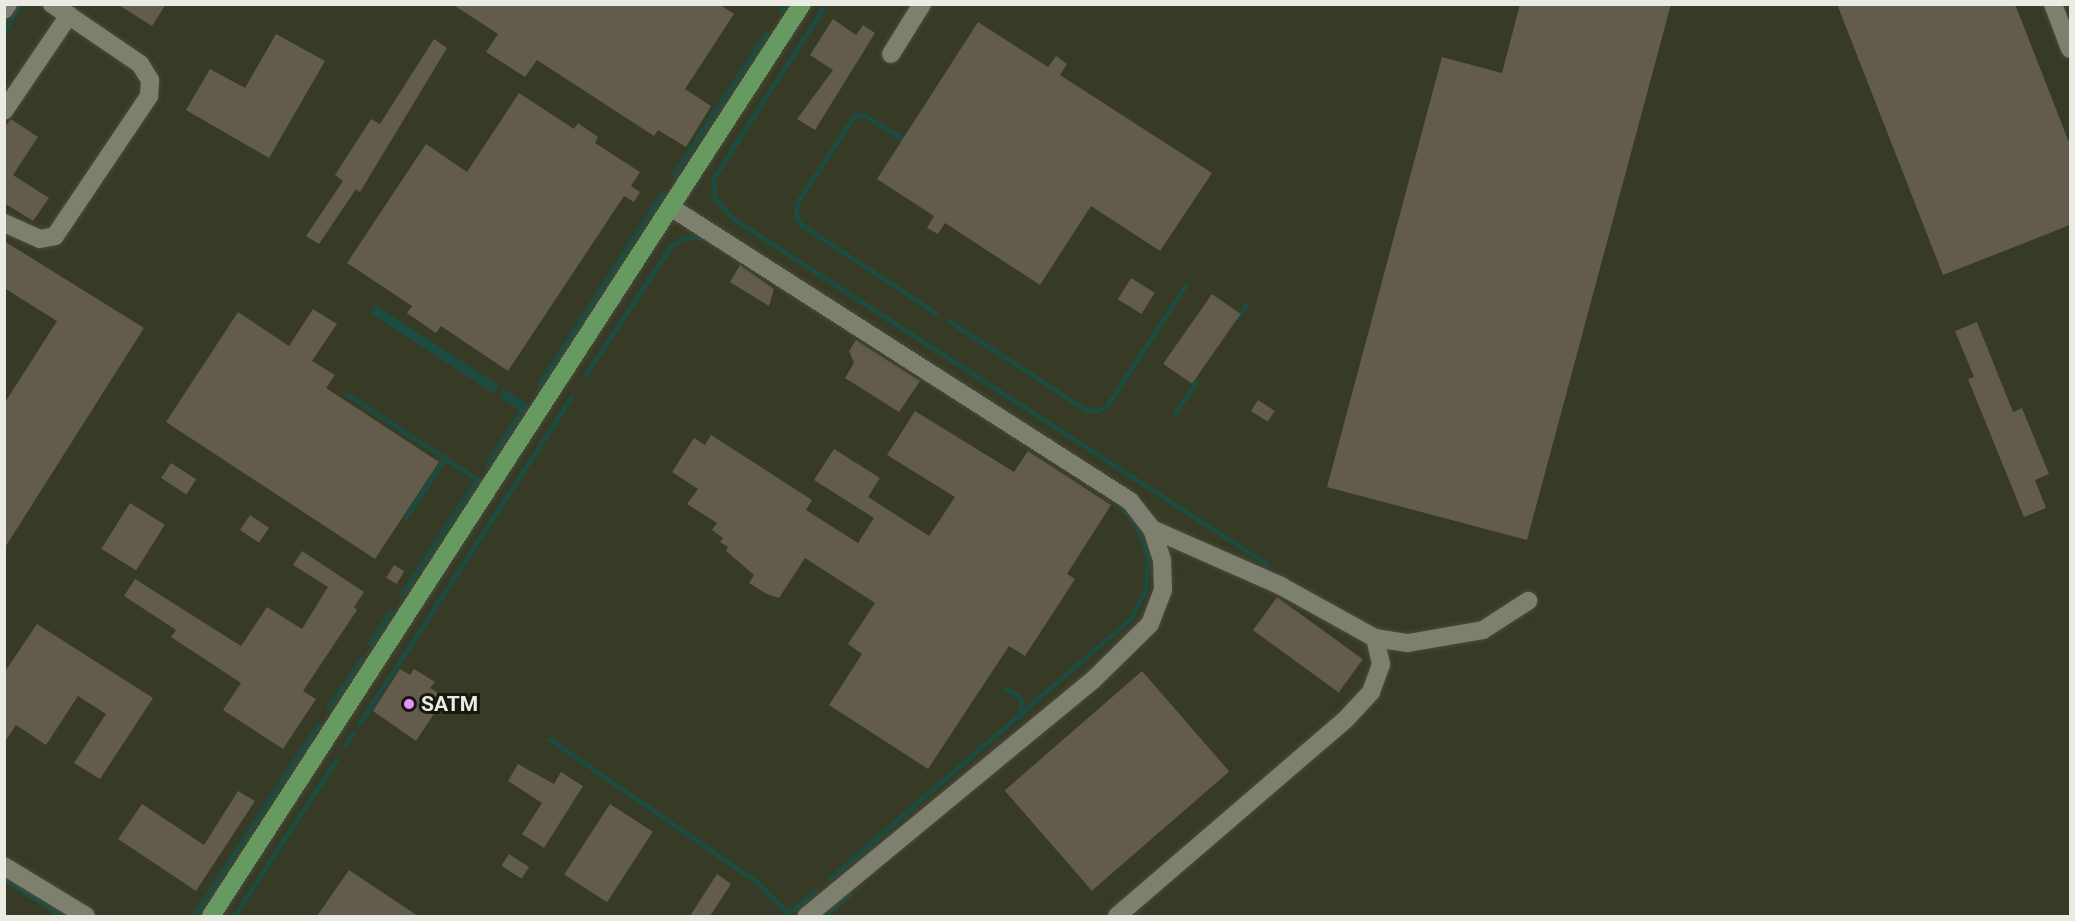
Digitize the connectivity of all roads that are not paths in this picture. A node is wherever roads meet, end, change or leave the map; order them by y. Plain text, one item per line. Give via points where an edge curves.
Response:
1 (8, 4) edge
2 (52, 4) edge
3 (802, 4) edge
4 (922, 4) edge
5 (2053, 4) edge
6 (4, 10) edge
7 (69, 15) junction
8 (2070, 49) edge
9 (891, 54) dead end
10 (4, 111) edge
11 (672, 208) junction
12 (4, 223) edge
13 (1152, 529) junction
14 (1528, 601) dead end
15 (1375, 638) junction
16 (4, 866) edge
17 (86, 916) edge
18 (211, 916) edge
19 (807, 916) edge
20 (1117, 916) edge

1 - 6 street
2 - 7 street
3 - 11 main road
4 - 9 street
5 - 8 street
7 - 10 street
7 - 12 street via 140,64 150,80 149,96 55,236 40,238
11 - 13 street via 1130,501
11 - 18 main road
13 - 15 street via 1281,586
13 - 19 street via 1162,560 1163,590 1150,624 1093,680
14 - 15 street via 1483,630 1408,643
15 - 20 street via 1381,664 1371,692 1346,719
16 - 17 street

